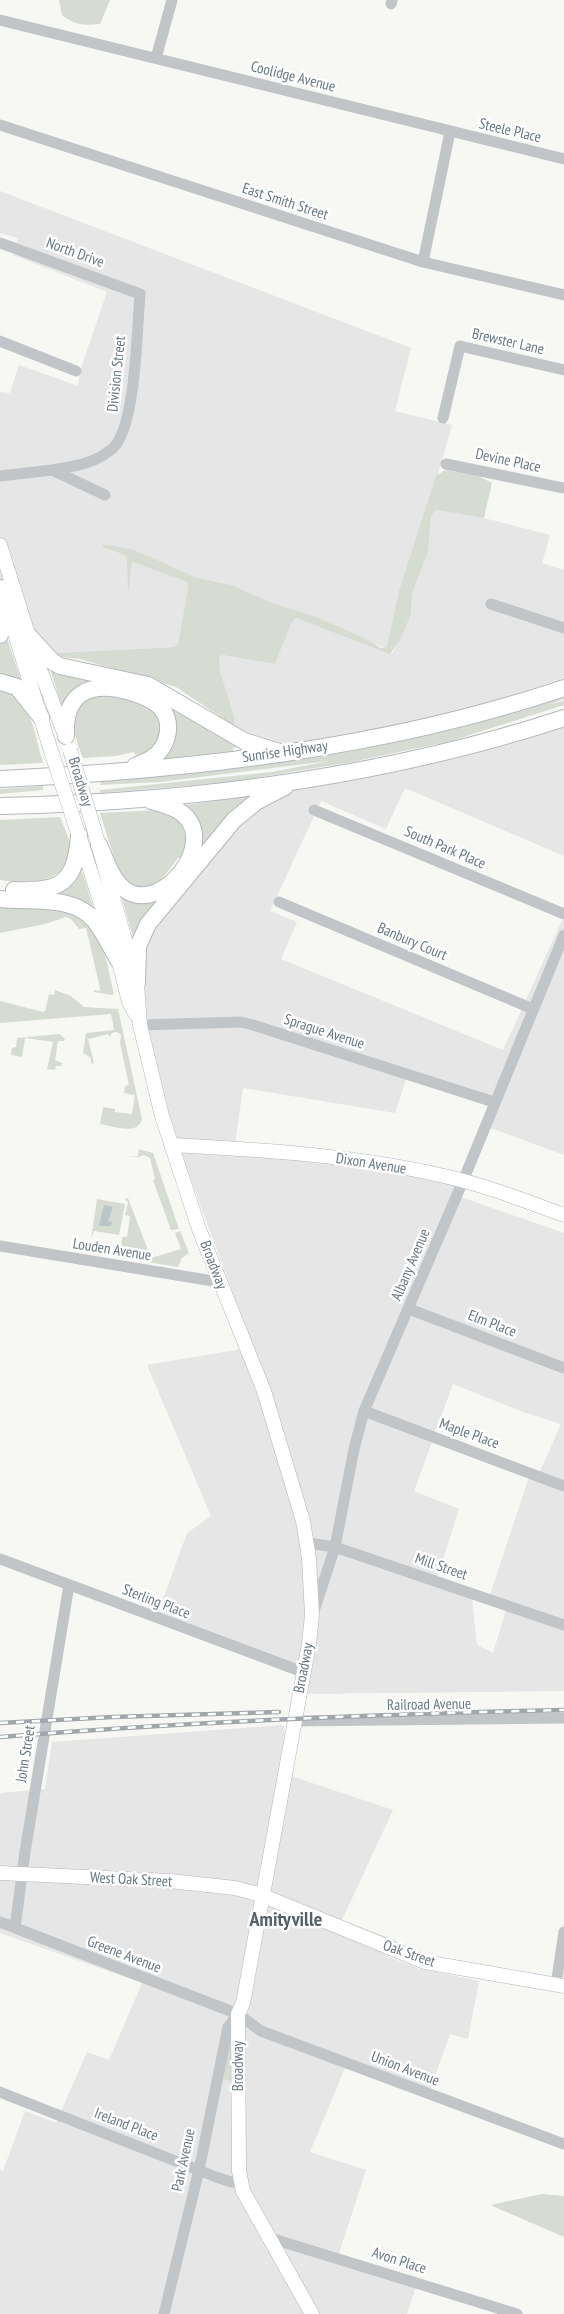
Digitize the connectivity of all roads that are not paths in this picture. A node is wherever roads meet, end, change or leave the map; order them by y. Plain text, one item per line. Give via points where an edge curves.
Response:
1 (172, 0) edge
2 (0, 20) edge
3 (156, 58) junction
4 (0, 125) edge
5 (450, 132) junction
6 (564, 159) edge
7 (0, 243) edge
8 (423, 262) junction
9 (140, 294) joint
10 (564, 295) edge
11 (0, 341) edge
12 (564, 370) edge
13 (76, 371) dead end
14 (443, 418) dead end
15 (446, 464) dead end
16 (52, 470) junction
17 (0, 476) edge
18 (564, 488) edge
19 (104, 494) dead end
20 (0, 545) edge
21 (0, 587) edge
22 (491, 604) dead end
23 (564, 628) edge
24 (0, 635) edge
25 (29, 636) junction
26 (0, 682) edge
27 (564, 688) edge
28 (41, 717) junction
29 (564, 718) edge
30 (68, 743) junction
31 (286, 754) junction
32 (127, 770) junction
33 (0, 779) edge
34 (299, 780) junction
35 (147, 799) junction
36 (2, 807) edge
37 (314, 810) dead end
38 (78, 832) junction
39 (99, 845) junction
40 (0, 890) edge
41 (0, 899) edge
42 (279, 902) dead end
43 (564, 914) edge
44 (564, 937) edge
45 (119, 960) junction
46 (137, 983) junction
47 (533, 1009) junction
48 (140, 1025) junction
49 (494, 1102) junction
50 (171, 1146) junction
51 (463, 1182) junction
52 (564, 1215) edge
53 (0, 1246) edge
54 (219, 1282) junction
55 (408, 1309) junction
56 (564, 1368) edge
57 (364, 1411) junction
58 (564, 1486) edge
59 (308, 1543) junction
60 (335, 1547) junction
61 (0, 1560) edge
62 (69, 1585) junction
63 (312, 1615) junction
64 (564, 1625) edge
65 (303, 1672) junction
66 (564, 1718) edge
67 (294, 1721) junction
68 (0, 1873) edge
69 (23, 1874) junction
70 (261, 1895) junction
71 (0, 1922) edge
72 (15, 1928) junction
73 (564, 1932) edge
74 (560, 1985) edge
75 (238, 2014) junction
76 (0, 2092) edge
77 (564, 2144) edge
78 (199, 2170) junction
79 (242, 2182) junction
80 (270, 2238) junction
81 (164, 2314) edge
82 (312, 2314) edge
83 (517, 2314) edge

1 - 3 street
2 - 3 street, Coolidge Avenue
3 - 5 street, Coolidge Avenue
4 - 8 street, East Smith Street
5 - 6 street, Steele Place
5 - 8 street
7 - 9 street, North Drive
8 - 10 street, East Smith Street
9 - 16 street, Division Street via 131,396 120,439 98,459
11 - 13 street
12 - 14 street, Brewster Lane via 460,346
15 - 18 street, Devine Place
16 - 17 street, Division Street
16 - 19 street
20 - 25 main road, Broadway
21 - 24 highway
21 - 28 main road, Broadway
22 - 23 street
25 - 30 main road, Broadway
25 - 31 highway via 60,666 148,685 244,741
26 - 28 highway via 16,687
27 - 31 highway, Sunrise Highway via 424,727
28 - 38 main road, Broadway, bridge
29 - 34 highway, Sunrise Highway via 427,755
30 - 32 highway via 65,720 74,700 92,688 114,688 150,700 159,706 167,721 165,743 152,758
30 - 39 main road, Broadway, bridge
31 - 32 highway, Sunrise Highway
32 - 33 highway, Sunrise Highway
34 - 35 highway, Sunrise Highway
34 - 46 highway via 256,802 234,820 148,924 138,946
35 - 36 highway, Sunrise Highway
35 - 39 highway via 182,813 194,831 192,854 166,887 148,895 126,890 112,872
37 - 43 street, South Park Place
38 - 40 highway via 75,866 61,883 30,891
38 - 45 main road, Broadway
39 - 46 main road, Broadway
41 - 45 highway via 72,905 96,922
42 - 47 street, Banbury Court
44 - 47 street, Albany Avenue
45 - 48 main road, Broadway via 129,1002
46 - 48 main road, Broadway
47 - 49 street, Albany Avenue
48 - 49 street, Sprague Avenue via 232,1022 253,1025
48 - 50 main road, Broadway
49 - 51 street, Albany Avenue
50 - 51 main road, Dixon Avenue via 360,1161
50 - 54 main road, Broadway
51 - 52 main road, Dixon Avenue
51 - 55 street, Albany Avenue
53 - 54 street, Louden Avenue
54 - 59 main road, Broadway via 264,1391
55 - 56 street, Elm Place
55 - 57 street, Albany Avenue
57 - 58 street, Maple Place
57 - 60 street, Albany Avenue
59 - 60 street, Mill Street
59 - 63 main road, Broadway
60 - 63 street, Albany Avenue
60 - 64 street, Mill Street
61 - 62 street, Sterling Place
62 - 65 street, Sterling Place
62 - 69 street, John Street
63 - 65 main road, Broadway
65 - 67 main road, Broadway
66 - 67 street, Railroad Avenue
67 - 70 main road, Broadway
68 - 69 main road, West Oak Street
69 - 70 main road, West Oak Street via 170,1881 235,1888
69 - 72 street, John Street
70 - 74 main road, Oak Street via 425,1962
70 - 75 main road, Broadway via 243,2003
71 - 72 street, Greene Avenue
72 - 75 street, Greene Avenue
73 - 74 street
75 - 77 street, Union Avenue via 261,2031
75 - 78 street, Park Avenue via 228,2028
75 - 79 main road, Broadway via 239,2171
76 - 78 street, Ireland Place
78 - 79 street, Ireland Place via 231,2182
78 - 81 street, Park Avenue
79 - 80 main road, Broadway
80 - 82 main road, Broadway
80 - 83 street, Avon Place

